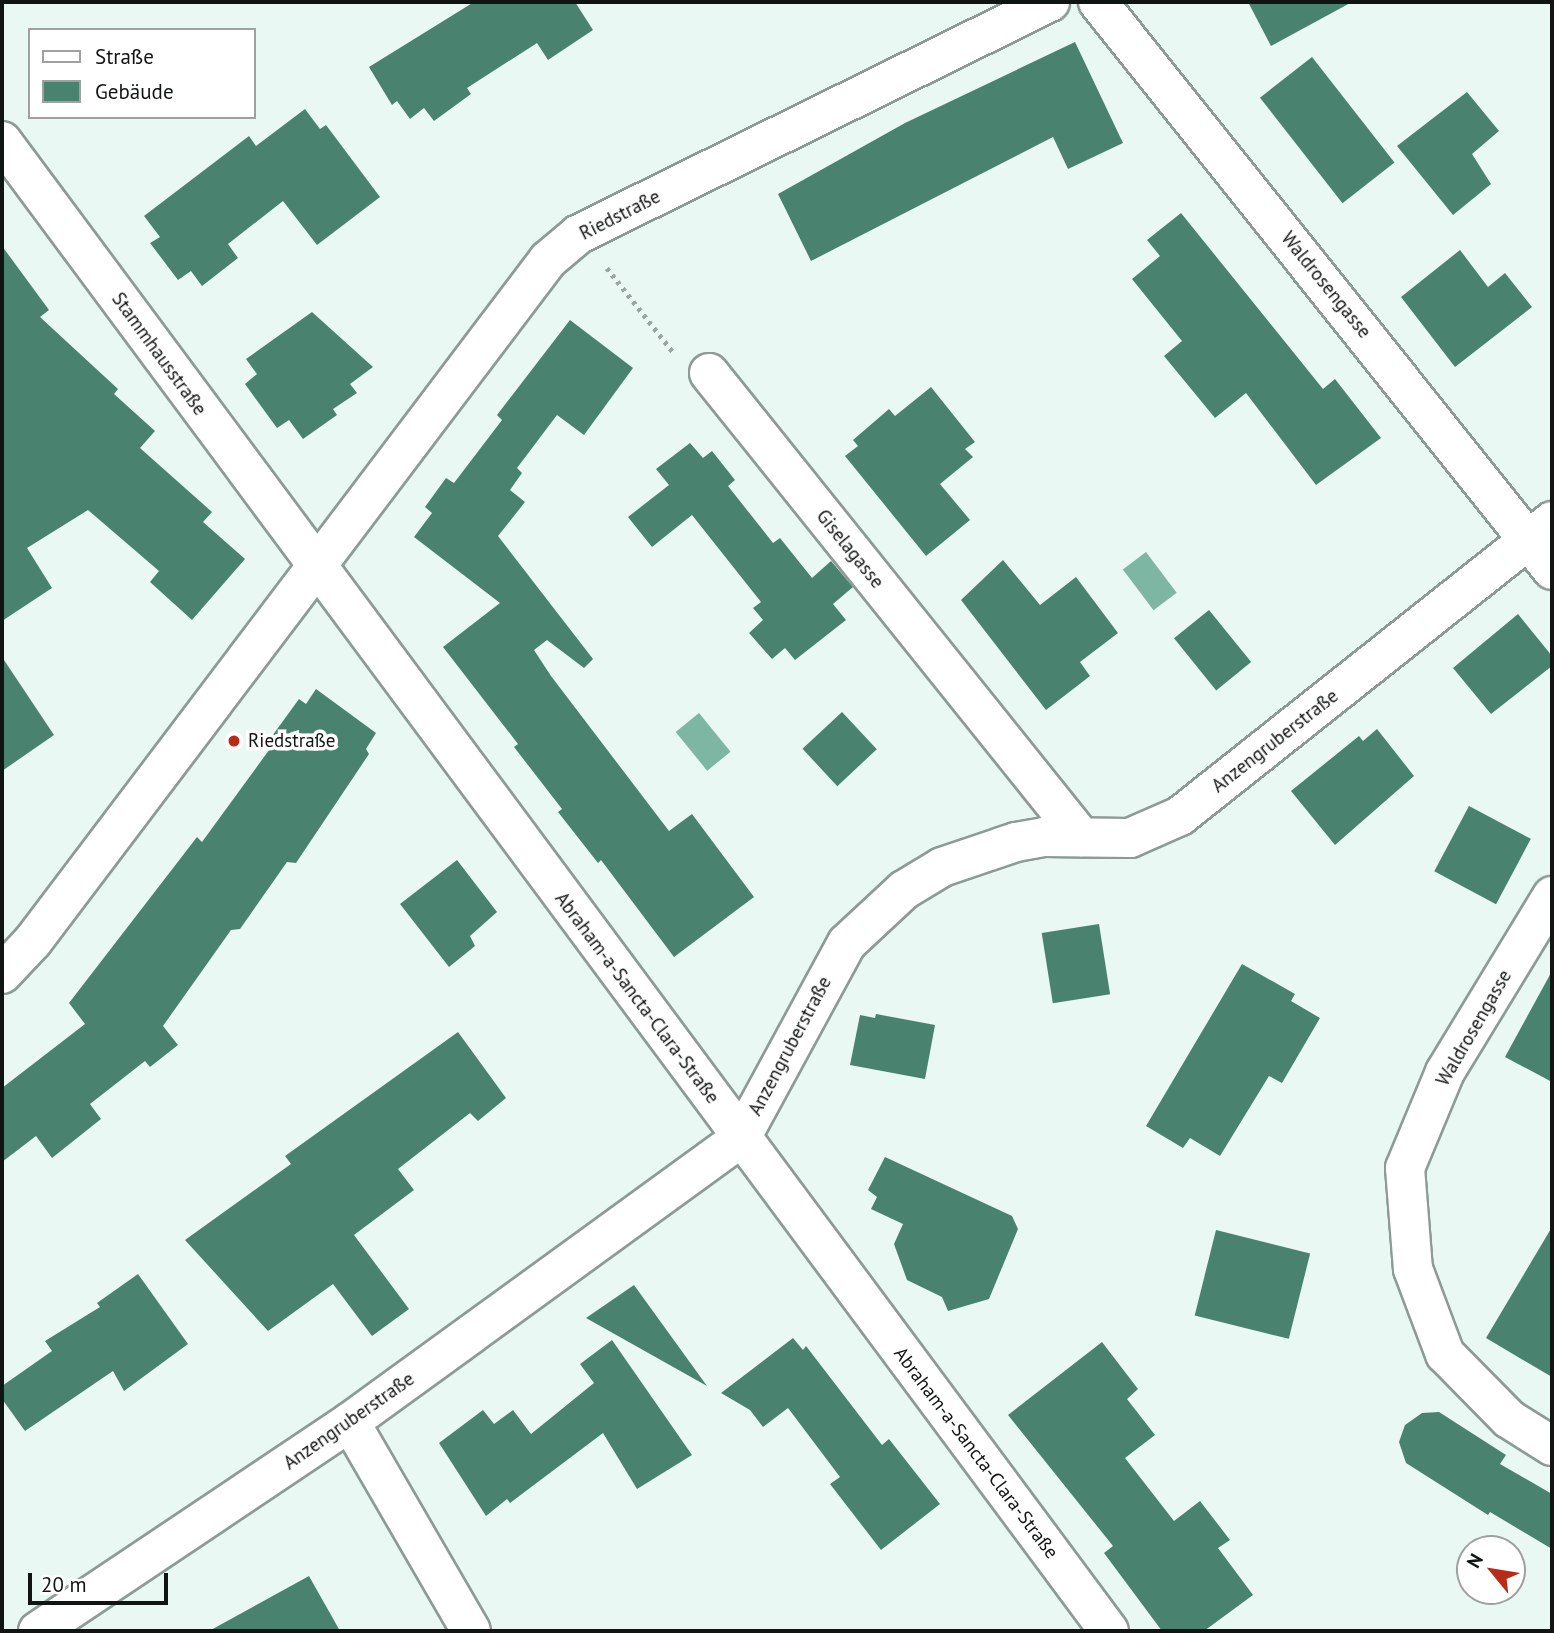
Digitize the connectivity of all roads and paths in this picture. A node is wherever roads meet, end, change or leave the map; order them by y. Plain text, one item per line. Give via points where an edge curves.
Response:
1 (1050, 2) edge
2 (1098, 2) edge
3 (2, 141) edge
4 (610, 272) dead end
5 (709, 373) joint
6 (1541, 530) edge
7 (315, 567) junction
8 (1552, 570) edge
9 (1081, 837) junction
10 (1552, 896) edge
11 (2, 974) edge
12 (741, 1138) junction
13 (350, 1422) junction
14 (1552, 1446) edge
15 (38, 1631) edge
16 (471, 1631) edge
17 (1110, 1631) edge

1 - 7 street, Riedstraße via 579,234 548,260
2 - 6 street, Waldrosengasse
3 - 7 street, Stammhausstraße
4 - 5 path via 681,362
5 - 9 street, Giselagasse
6 - 8 street, Waldrosengasse
6 - 9 street, Anzengruberstraße via 1180,816 1130,838
7 - 11 street, Riedstraße via 33,941
7 - 12 street, Abraham-a-Sancta-Clara-Straße
9 - 12 street, Anzengruberstraße via 1044,837 978,852 904,890 873,915 847,943
10 - 14 street, Waldrosengasse via 1445,1072 1405,1168 1413,1269 1445,1354 1509,1419
12 - 13 street, Anzengruberstraße
12 - 17 street, Abraham-a-Sancta-Clara-Straße
13 - 15 street, Anzengruberstraße
13 - 16 street

